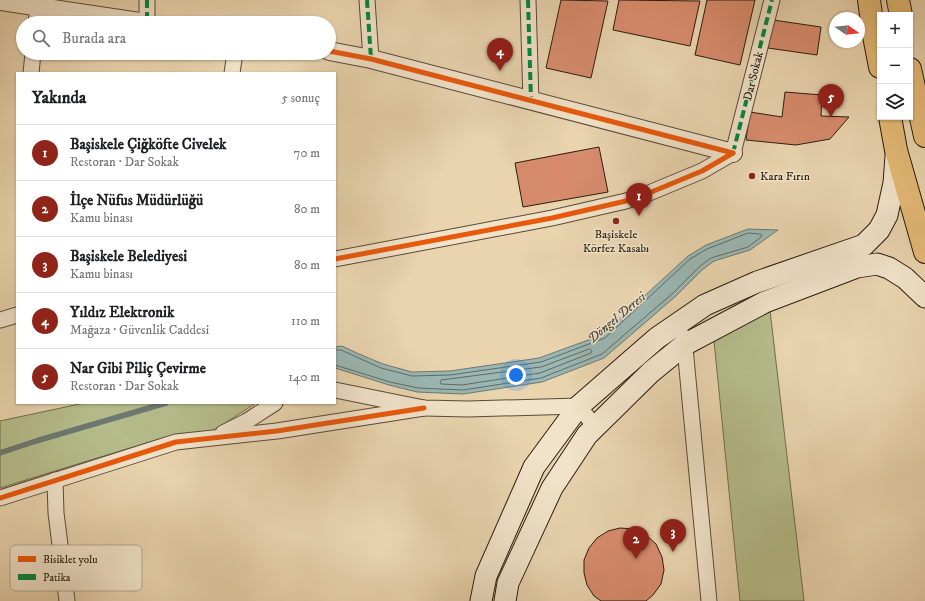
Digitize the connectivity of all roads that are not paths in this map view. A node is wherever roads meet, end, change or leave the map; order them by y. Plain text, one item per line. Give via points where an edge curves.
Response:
1 (147, 0) edge
2 (368, 0) edge
3 (528, 0) edge
4 (772, 0) edge
5 (869, 0) edge
6 (898, 0) edge
7 (0, 1) edge
8 (900, 12) edge
9 (37, 15) edge
10 (51, 16) edge
11 (147, 16) edge
12 (336, 52) edge
13 (877, 52) edge
14 (371, 59) junction
15 (32, 60) edge
16 (235, 60) edge
17 (31, 72) edge
18 (232, 72) edge
19 (913, 82) edge
20 (531, 101) junction
21 (891, 120) edge
22 (925, 136) edge
23 (896, 150) junction
24 (733, 152) junction
25 (925, 252) edge
26 (336, 259) edge
27 (925, 297) edge
28 (16, 315) edge
29 (0, 320) edge
30 (683, 320) junction
31 (684, 346) junction
32 (336, 390) edge
33 (274, 404) edge
34 (579, 406) junction
35 (424, 408) junction
36 (595, 427) junction
37 (214, 438) junction
38 (56, 480) junction
39 (0, 498) edge
40 (60, 545) edge
41 (66, 591) edge
42 (67, 601) edge
43 (481, 601) edge
44 (505, 601) edge
45 (710, 601) edge

1 - 11 street
2 - 14 street
3 - 20 street
4 - 24 street, Dar Sokak
5 - 13 highway
6 - 8 highway
7 - 9 street
9 - 10 street
12 - 14 street
14 - 20 street
15 - 17 street
16 - 18 street
19 - 22 highway
20 - 24 street
21 - 23 highway
23 - 25 highway
23 - 30 main road via 894,183 887,215 879,230 864,245 757,282 705,304
24 - 26 street via 702,171 626,200 552,218
27 - 31 main road via 905,278 889,268 876,264 857,267 765,302
28 - 29 street
30 - 31 street
30 - 34 main road via 657,338
31 - 36 main road via 651,372
31 - 45 street
32 - 35 street
33 - 37 street
34 - 35 street
34 - 36 street
34 - 43 main road via 534,467 486,576
35 - 37 street
36 - 44 main road via 552,488 508,583
37 - 38 street via 176,442
38 - 39 street
38 - 40 street via 56,514
41 - 42 street

